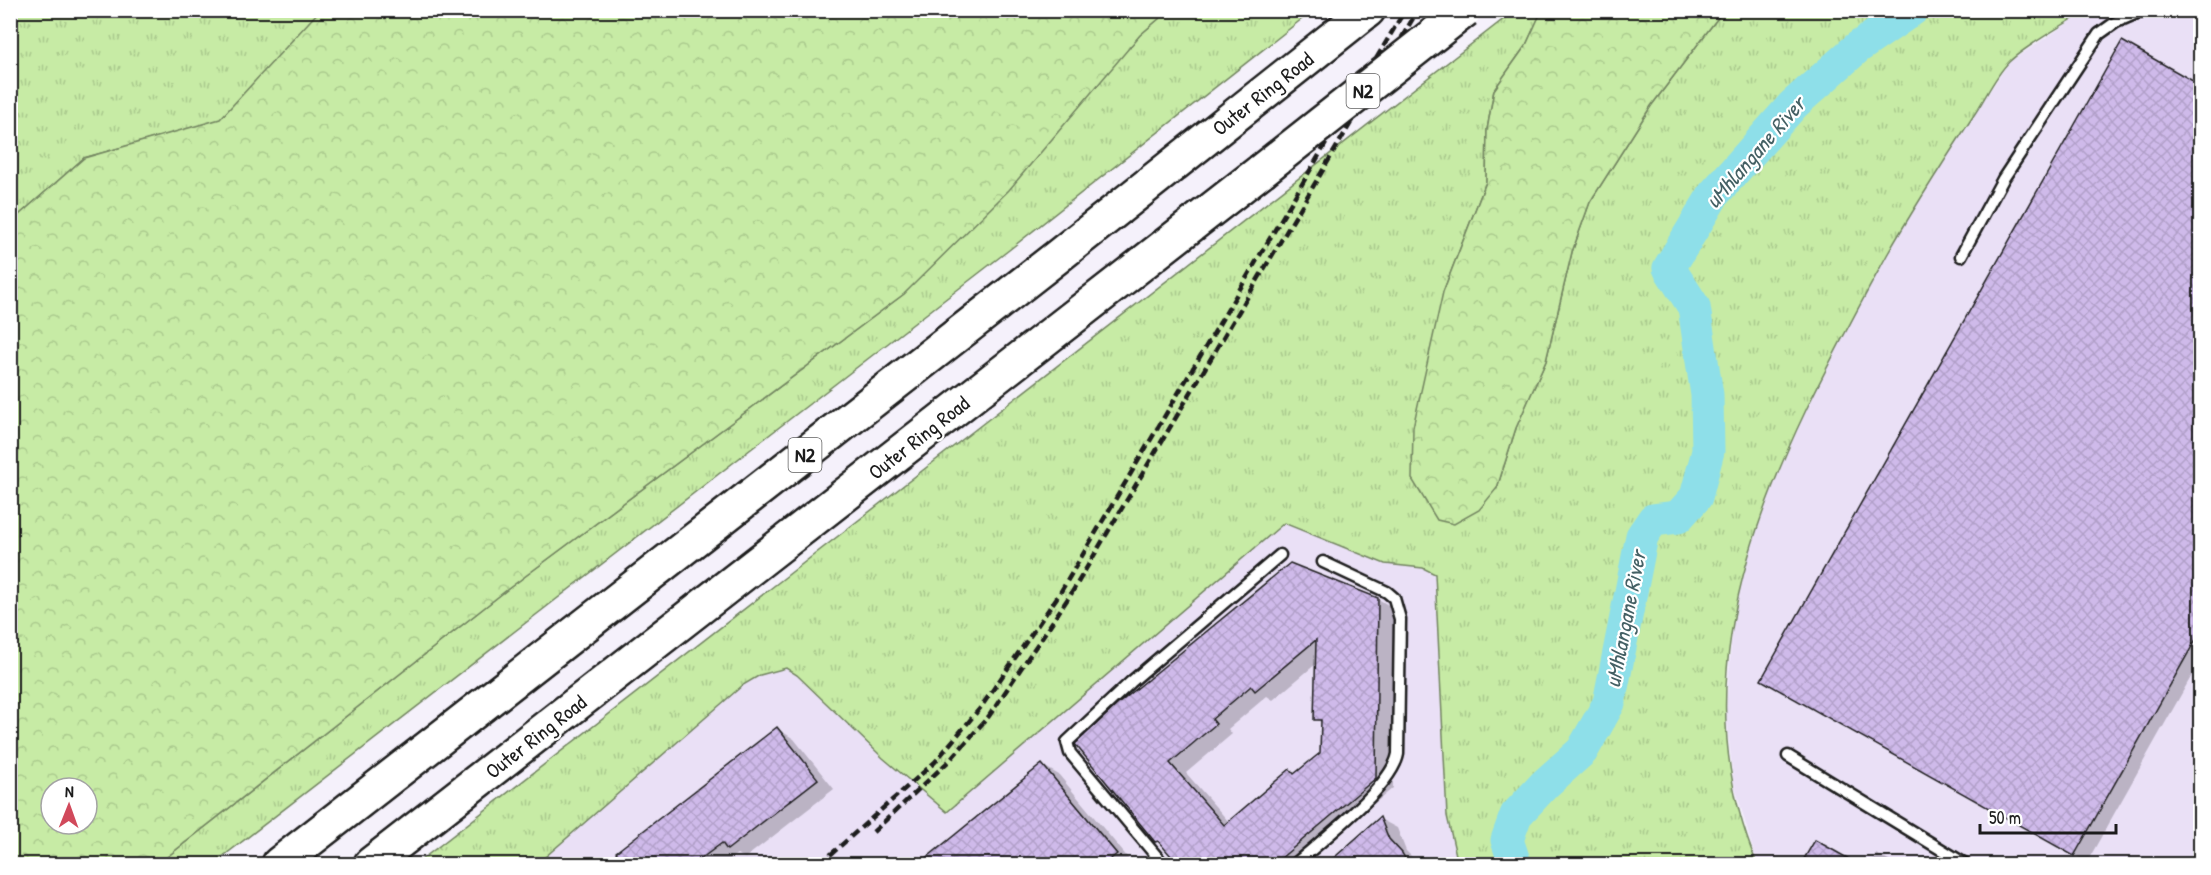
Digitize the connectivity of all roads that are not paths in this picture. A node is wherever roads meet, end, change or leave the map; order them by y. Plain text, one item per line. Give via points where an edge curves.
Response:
1 (1368, 10) edge
2 (1465, 10) edge
3 (2144, 10) edge
4 (1961, 256) dead end
5 (1280, 555) dead end
6 (1323, 562) dead end
7 (1788, 756) dead end
8 (279, 864) edge
9 (371, 864) edge
10 (1162, 864) edge
11 (1295, 864) edge
12 (1965, 864) edge

1 - 8 highway, Outer Ring Road / N2
2 - 9 highway, Outer Ring Road / N2, bridge
3 - 4 lane via 2099,34 2003,179
5 - 10 lane via 1067,742 1070,753
6 - 11 lane via 1388,592 1398,607 1398,754 1392,771 1375,791
7 - 12 lane

